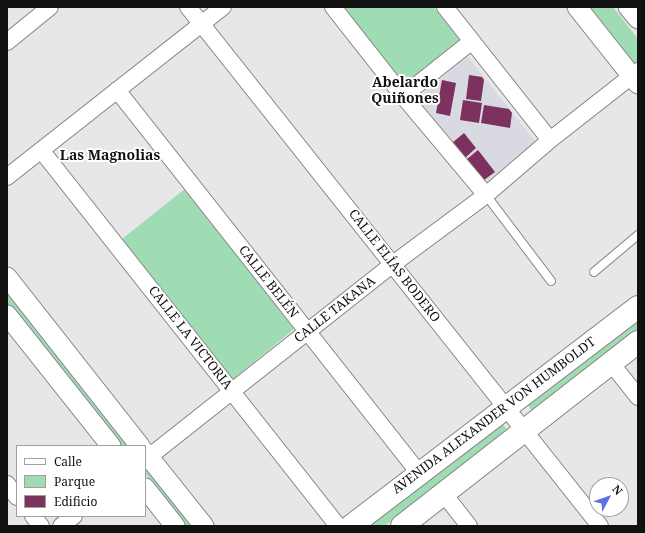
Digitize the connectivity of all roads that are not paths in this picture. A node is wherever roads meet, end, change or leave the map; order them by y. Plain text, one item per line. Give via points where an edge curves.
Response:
1 (188, 7) edge
2 (223, 7) edge
3 (332, 7) edge
4 (445, 7) edge
5 (577, 7) edge
6 (628, 7) edge
7 (47, 8) edge
8 (638, 19) edge
9 (202, 24) junction
10 (472, 41) junction
11 (7, 42) edge
12 (636, 77) edge
13 (117, 90) junction
14 (403, 96) junction
15 (550, 140) junction
16 (41, 150) junction
17 (7, 177) edge
18 (486, 195) junction
19 (638, 235) edge
20 (393, 264) junction
21 (594, 272) dead end
22 (7, 277) edge
23 (551, 281) dead end
24 (638, 307) edge
25 (7, 315) edge
26 (308, 332) junction
27 (638, 342) edge
28 (611, 363) junction
29 (232, 391) junction
30 (638, 397) edge
31 (506, 407) junction
32 (524, 431) junction
33 (110, 445) edge
34 (138, 445) edge
35 (146, 453) edge
36 (146, 455) edge
37 (419, 474) junction
38 (7, 484) edge
39 (146, 489) edge
40 (444, 494) junction
41 (16, 495) edge
42 (34, 517) edge
43 (73, 517) edge
44 (41, 526) edge
45 (61, 526) edge
46 (175, 526) edge
47 (204, 526) edge
48 (338, 526) edge
49 (351, 526) edge
50 (402, 526) edge
51 (469, 526) edge
52 (600, 526) edge

1 - 9 street, CALLE ELÍAS BODERO
2 - 9 street
3 - 14 street
4 - 10 street
5 - 12 street
6 - 8 street
7 - 11 street
9 - 13 street
9 - 20 street, CALLE ELÍAS BODERO
10 - 14 street
10 - 15 street
12 - 15 street, CALLE TAKANA
13 - 16 street
13 - 26 street, CALLE BELÉN
14 - 18 street
15 - 18 street, CALLE TAKANA
16 - 17 street
16 - 29 street, CALLE LA VICTORIA
18 - 20 street, CALLE TAKANA
18 - 23 lane
19 - 21 lane
20 - 26 street, CALLE TAKANA
20 - 31 street, CALLE ELÍAS BODERO
22 - 34 street
24 - 31 main road, AVENIDA ALEXANDER VON HUMBOLDT
25 - 33 street
26 - 29 street, CALLE TAKANA
26 - 37 street, CALLE BELÉN
27 - 28 main road
28 - 30 street
28 - 32 main road
29 - 35 street, CALLE TAKANA
29 - 48 street, CALLE LA VICTORIA
31 - 32 street, CALLE ELÍAS BODERO
31 - 37 main road, AVENIDA ALEXANDER VON HUMBOLDT
32 - 40 main road
32 - 52 street, CALLE ELÍAS BODERO
36 - 47 street
37 - 49 main road, AVENIDA ALEXANDER VON HUMBOLDT
38 - 41 street
39 - 46 street
40 - 50 main road
40 - 51 street
42 - 44 street
43 - 45 street

